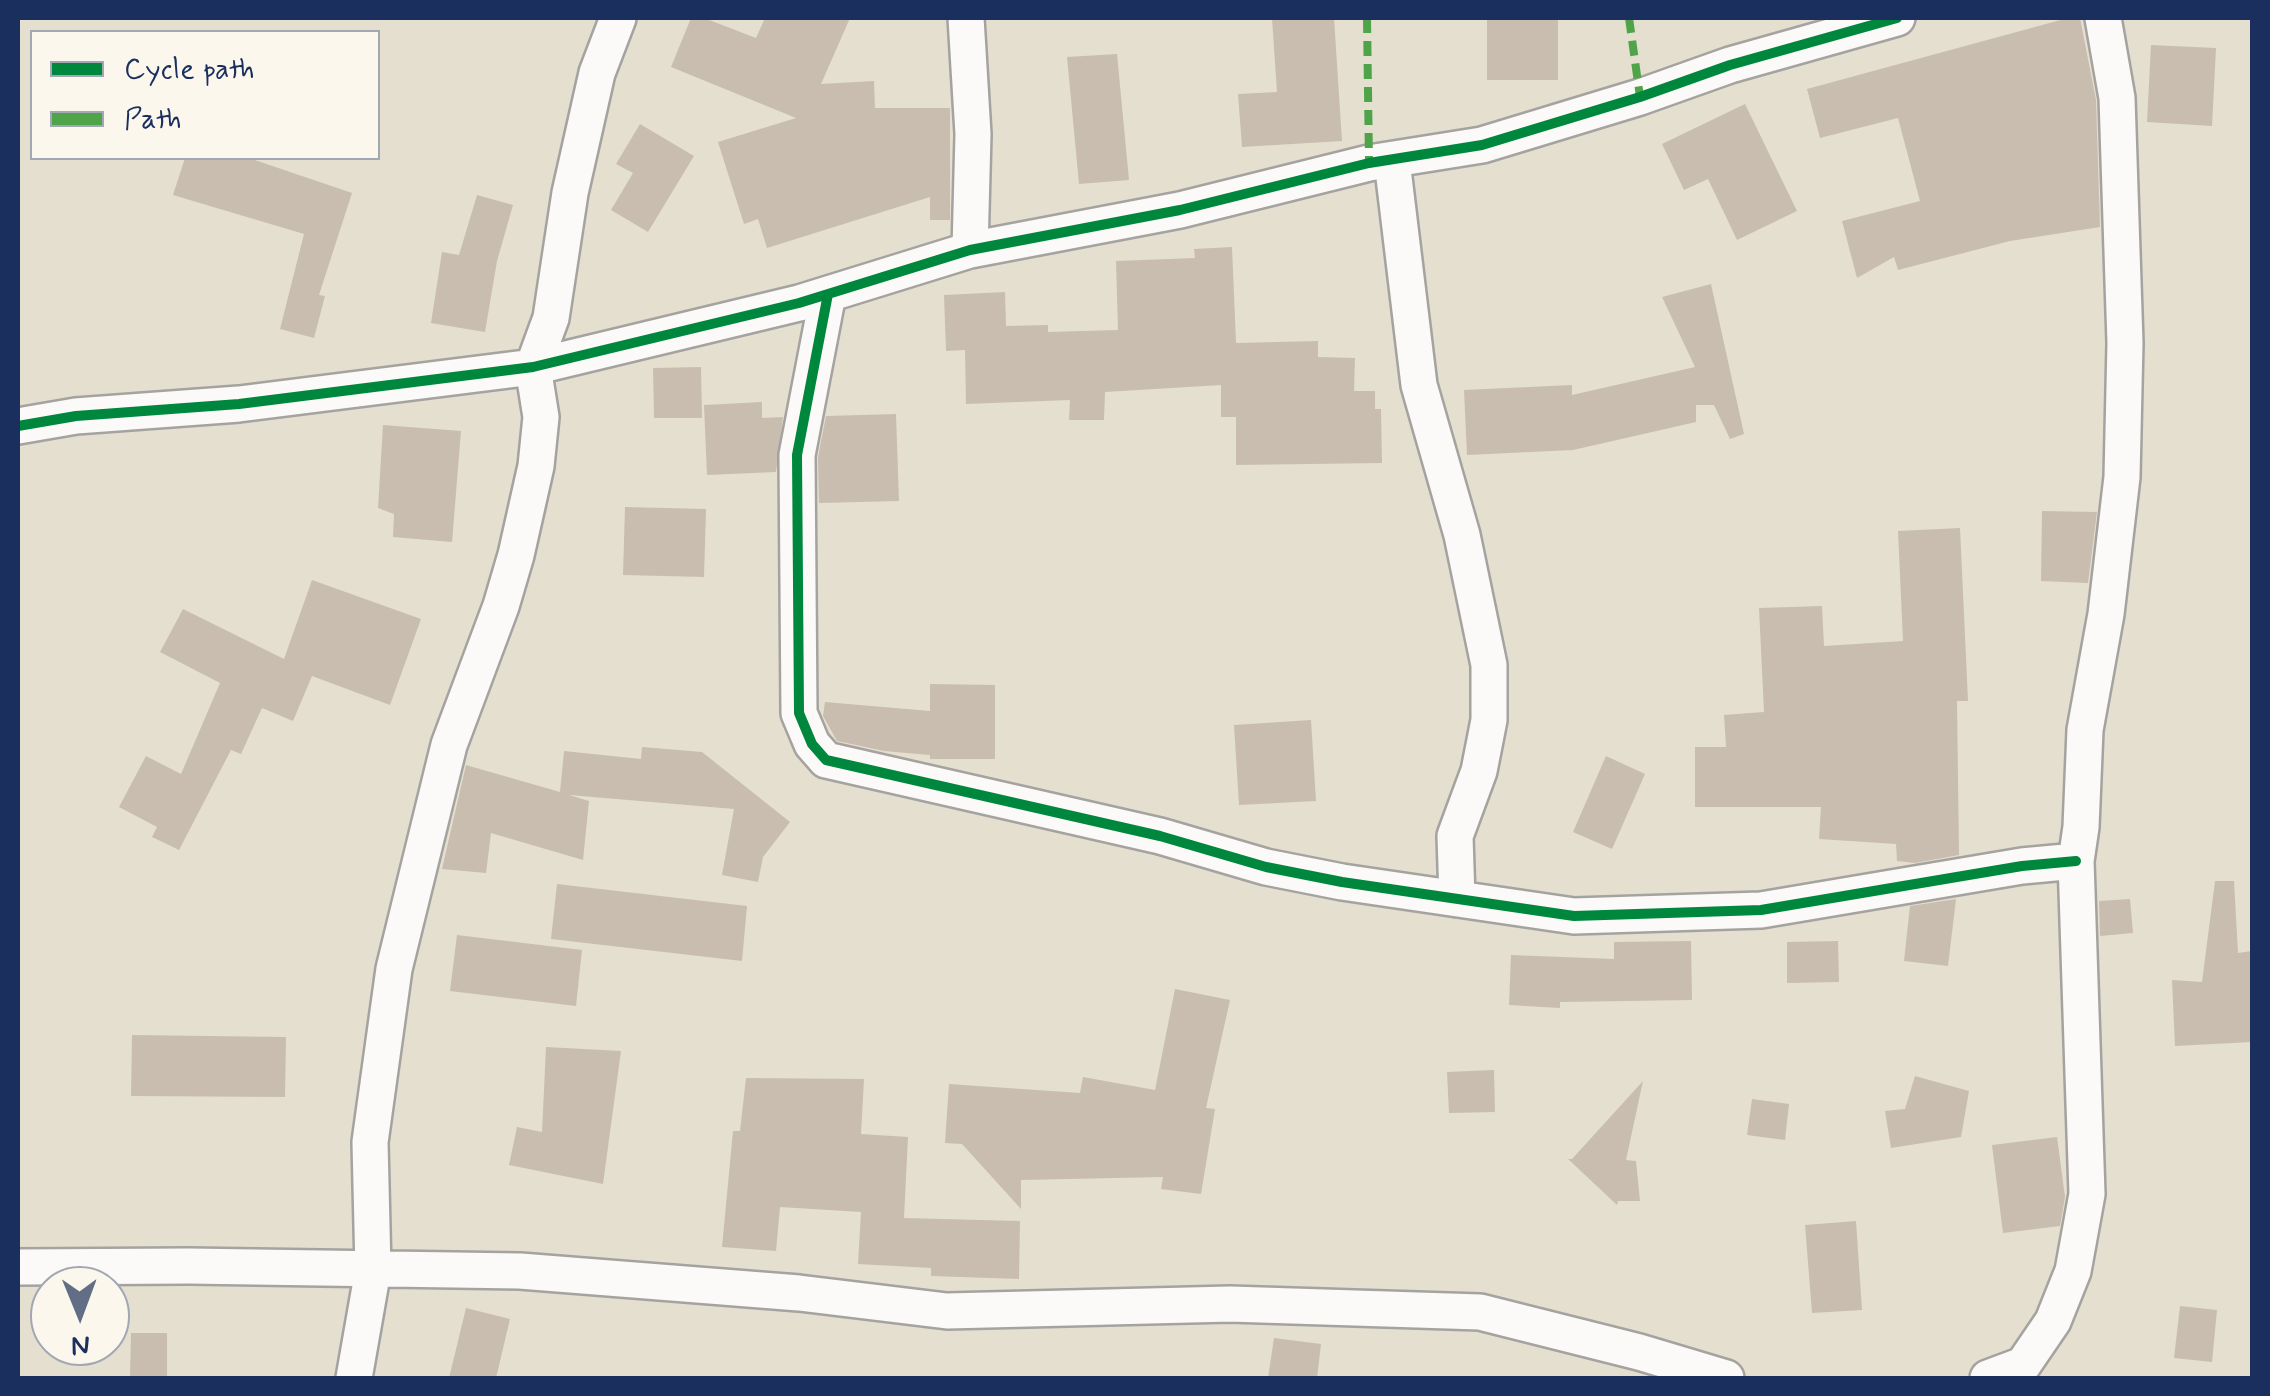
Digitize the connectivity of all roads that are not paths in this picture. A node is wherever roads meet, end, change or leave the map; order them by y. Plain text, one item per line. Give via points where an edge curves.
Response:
1 (618, 18) edge
2 (966, 18) edge
3 (1896, 18) edge
4 (2103, 18) edge
5 (1392, 161) junction
6 (970, 250) junction
7 (828, 294) junction
8 (532, 367) junction
9 (18, 426) edge
10 (2076, 861) junction
11 (1457, 899) junction
12 (18, 1267) edge
13 (372, 1270) junction
14 (354, 1378) edge
15 (1726, 1378) edge
16 (1988, 1378) edge

1 - 8 street via 597,72 551,318
2 - 6 street
3 - 5 street via 1482,144
4 - 10 street via 2117,98 2122,477 2085,730
5 - 6 street
5 - 11 street via 1419,385 1462,535 1489,665 1489,720 1479,771 1455,836
6 - 7 street
7 - 8 street
7 - 11 street via 797,455 799,713 826,760 1266,866
8 - 9 street
8 - 13 street via 541,418 516,555 449,745 394,969 370,1142
10 - 11 street via 1761,910 1574,916
10 - 16 street via 2087,1194 2073,1271 2053,1322 2023,1366
12 - 13 street
13 - 14 street
13 - 15 street via 520,1271 947,1311 1230,1304 1480,1312

